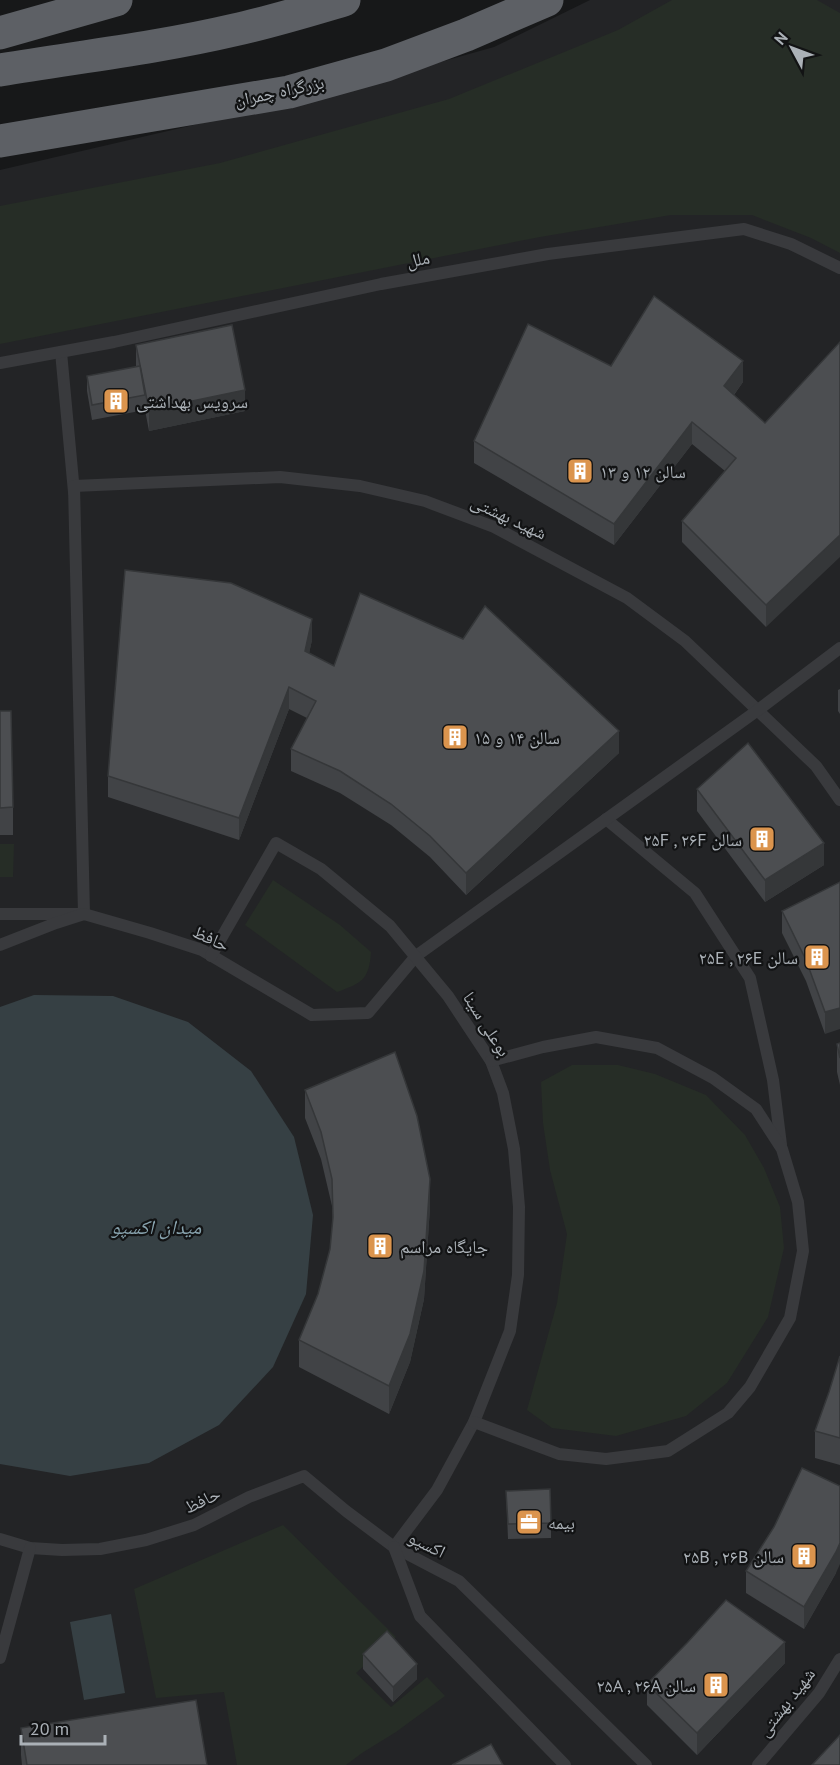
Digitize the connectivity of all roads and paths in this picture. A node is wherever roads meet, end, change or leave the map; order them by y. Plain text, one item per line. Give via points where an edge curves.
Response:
1 (116, 0) edge
2 (344, 0) edge
3 (547, 0) edge
4 (0, 33) edge
5 (0, 70) edge
6 (0, 141) edge
7 (840, 268) edge
8 (61, 352) junction
9 (0, 363) edge
10 (74, 489) junction
11 (840, 648) edge
12 (758, 710) junction
13 (840, 800) edge
14 (606, 819) junction
15 (0, 914) edge
16 (84, 914) junction
17 (0, 945) edge
18 (211, 956) junction
19 (416, 956) junction
20 (491, 1061) junction
21 (782, 1149) junction
22 (474, 1422) junction
23 (0, 1539) edge
24 (394, 1547) junction
25 (30, 1548) junction
26 (0, 1658) edge
27 (840, 1659) edge
28 (565, 1765) edge
29 (646, 1765) edge
30 (758, 1765) edge

1 - 4 highway
2 - 5 highway via 232,31
3 - 6 highway, بزرگراه چمران via 386,64 289,92
7 - 8 lane, ملل via 791,244 744,229 503,262
8 - 9 lane, ملل
8 - 10 lane
10 - 12 lane, شهید بهشتی via 280,477 360,486 425,501 494,527 627,598 685,640
10 - 16 lane
11 - 12 lane
12 - 13 lane, شهید بهشتی via 816,766
12 - 14 lane
14 - 19 lane
14 - 21 lane via 695,893 750,978 773,1080
15 - 16 lane, حافظ
16 - 17 lane
16 - 18 lane, حافظ
18 - 19 lane, حافظ via 312,1015 368,1013
18 - 19 lane, بوعلی سینا via 276,843 321,869 355,896 390,926
19 - 20 lane, بوعلی سینا
20 - 21 lane via 596,1037 657,1048 713,1078 756,1109
20 - 22 lane, بوعلی سینا via 503,1093 514,1149 519,1207 518,1275 510,1332
21 - 22 lane via 798,1202 803,1251 790,1318 750,1387 728,1413 668,1451 606,1459 559,1454
22 - 24 lane, بوعلی سینا via 437,1490
23 - 25 lane, حافظ
24 - 25 lane, حافظ via 304,1476 249,1497 194,1525 146,1540 100,1549
24 - 28 lane, اکسپو via 420,1616
24 - 29 lane, اکسپو via 459,1581
25 - 26 lane
27 - 30 lane, شهید بهشتی via 819,1693

